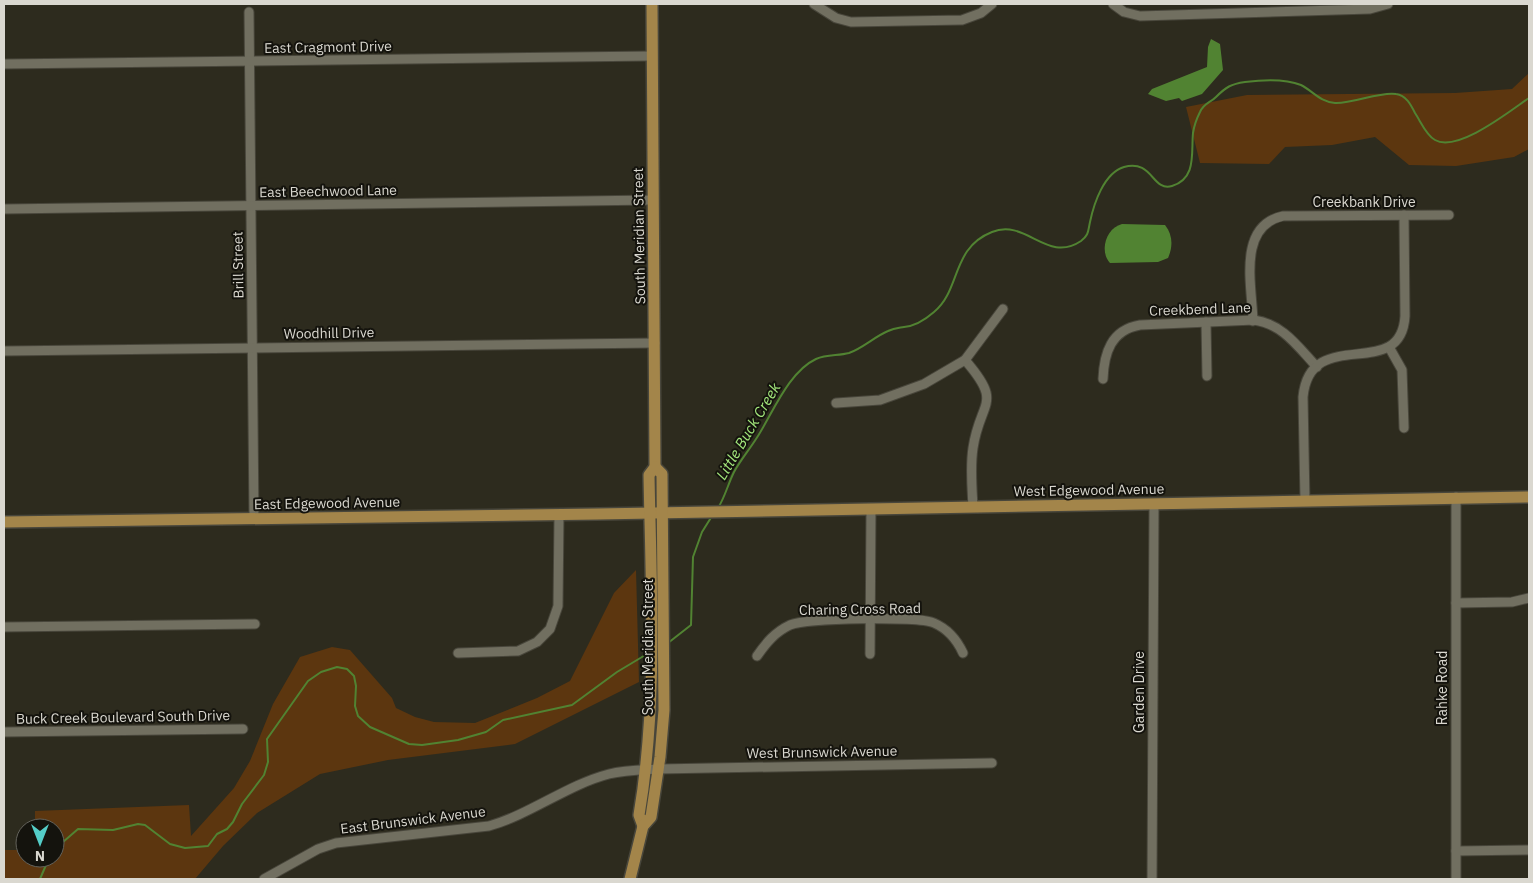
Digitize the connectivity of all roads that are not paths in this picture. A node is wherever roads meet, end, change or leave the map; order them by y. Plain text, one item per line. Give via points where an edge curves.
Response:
1 (652, 4) edge
2 (814, 4) edge
3 (992, 4) edge
4 (1388, 4) edge
5 (1114, 5) edge
6 (249, 12) dead end
7 (652, 56) junction
8 (250, 61) junction
9 (4, 64) edge
10 (653, 200) junction
11 (251, 206) junction
12 (4, 209) edge
13 (1404, 215) junction
14 (1449, 215) dead end
15 (1003, 309) dead end
16 (1253, 321) junction
17 (1206, 322) junction
18 (655, 343) junction
19 (1389, 347) junction
20 (253, 348) junction
21 (4, 352) edge
22 (965, 360) junction
23 (1317, 367) junction
24 (1207, 376) dead end
25 (1102, 379) dead end
26 (836, 403) dead end
27 (1404, 428) dead end
28 (655, 467) junction
29 (1456, 498) junction
30 (1529, 498) edge
31 (1305, 501) junction
32 (1154, 504) junction
33 (973, 506) junction
34 (871, 509) junction
35 (650, 513) junction
36 (662, 513) junction
37 (559, 515) junction
38 (254, 519) junction
39 (4, 522) edge
40 (1529, 598) edge
41 (1456, 603) junction
42 (870, 620) junction
43 (255, 624) dead end
44 (4, 627) edge
45 (458, 652) dead end
46 (963, 653) dead end
47 (870, 654) dead end
48 (757, 656) dead end
49 (243, 729) dead end
50 (4, 732) edge
51 (992, 762) dead end
52 (652, 769) junction
53 (1529, 850) edge
54 (1456, 851) junction
55 (264, 879) edge
56 (630, 879) edge
57 (1152, 879) edge
58 (1456, 879) edge

1 - 7 main road, South Meridian Street
2 - 3 street via 836,18 851,22 962,20 976,16
4 - 5 street via 1370,9 1140,16 1126,13
6 - 8 street, Brill Street
7 - 8 street, East Cragmont Drive
7 - 10 main road, South Meridian Street
8 - 9 street, East Cragmont Drive
8 - 11 street, Brill Street
10 - 11 street, East Beechwood Lane
10 - 18 main road, South Meridian Street
11 - 12 street, East Beechwood Lane
11 - 20 street, Brill Street
13 - 14 street, Creekbank Drive
13 - 16 street, Creekbank Drive via 1279,216 1259,228 1251,245
13 - 19 street via 1405,320 1401,332
15 - 22 street
16 - 17 street, Creekbend Lane
16 - 23 street, Creekbend Lane via 1280,329
17 - 24 street
17 - 25 street, Creekbend Lane via 1128,328 1107,350
18 - 20 street, Woodhill Drive
18 - 28 main road, South Meridian Street
19 - 23 street via 1372,354 1338,355
19 - 27 street via 1403,372
20 - 21 street, Woodhill Drive
20 - 38 street, Brill Street
22 - 26 street via 899,395 868,402
22 - 33 street via 982,379 987,397 972,451
23 - 31 street via 1303,394
28 - 35 main road, South Meridian Street via 650,475
28 - 36 main road, South Meridian Street via 662,474
29 - 30 main road, West Edgewood Avenue
29 - 31 main road, West Edgewood Avenue
29 - 41 street, Rahke Road
31 - 32 main road, West Edgewood Avenue
32 - 33 main road, West Edgewood Avenue
32 - 57 street, Garden Drive
33 - 34 main road, West Edgewood Avenue
34 - 36 main road, West Edgewood Avenue
34 - 42 street
35 - 36 main road, West Edgewood Avenue
35 - 37 main road, East Edgewood Avenue
35 - 52 main road, South Meridian Street
36 - 52 main road, South Meridian Street via 663,726
37 - 38 main road, East Edgewood Avenue
37 - 45 street via 558,606 550,629 537,642 518,651
38 - 39 main road, East Edgewood Avenue
40 - 41 street via 1512,602
41 - 54 street, Rahke Road
42 - 46 street, Charing Cross Road via 934,623 952,636
42 - 47 street
42 - 48 street, Charing Cross Road via 793,624 770,638
43 - 44 street
49 - 50 street, Buck Creek Boulevard South Drive
51 - 52 street, West Brunswick Avenue
52 - 55 street, East Brunswick Avenue via 617,772 593,779 489,826 330,844
52 - 56 main road, South Meridian Street via 651,818 643,826
53 - 54 street
54 - 58 street, Rahke Road

